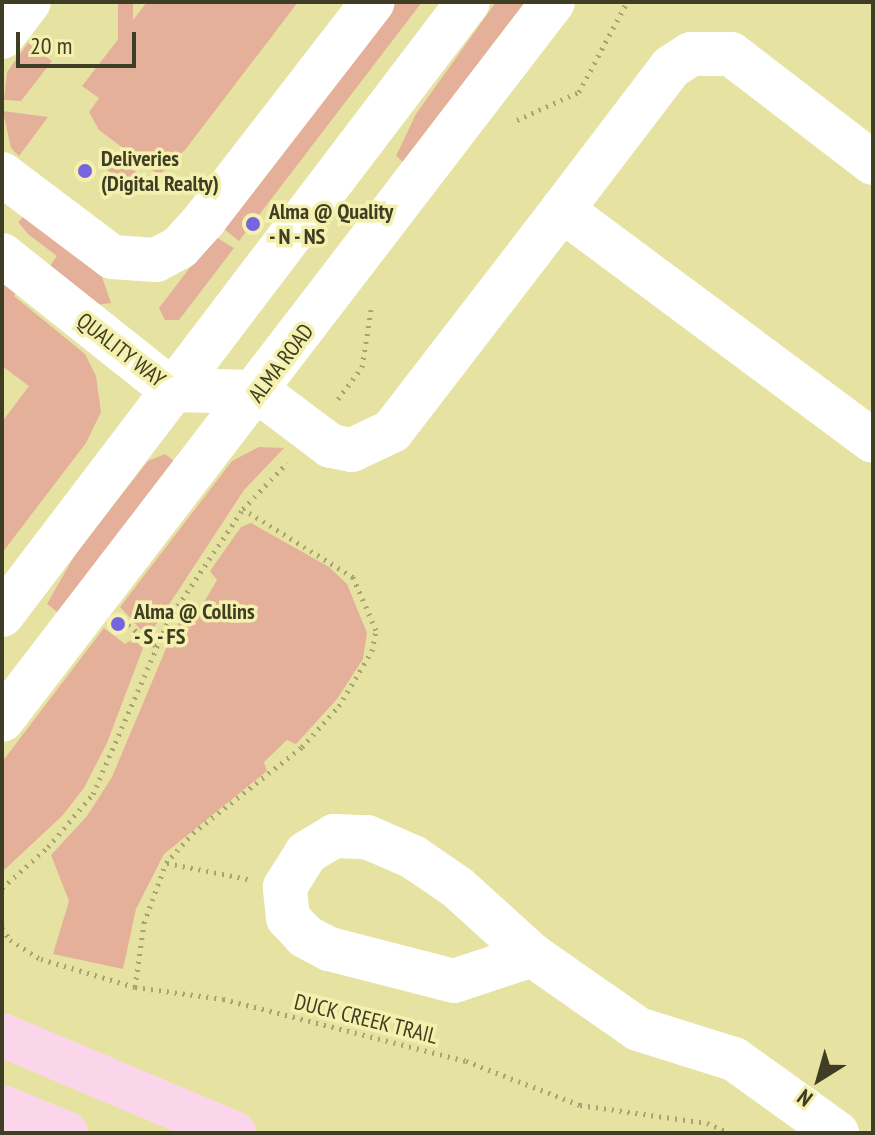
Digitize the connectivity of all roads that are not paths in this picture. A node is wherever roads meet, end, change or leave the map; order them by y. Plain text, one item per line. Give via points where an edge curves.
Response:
1 (29, 2) edge
2 (373, 2) edge
3 (468, 2) edge
4 (553, 2) edge
5 (2, 37) edge
6 (873, 163) edge
7 (2, 174) edge
8 (562, 210) junction
9 (2, 255) edge
10 (172, 390) junction
11 (259, 392) junction
12 (873, 441) edge
13 (2, 615) edge
14 (2, 720) edge
15 (532, 955) junction
16 (2, 1035) edge
17 (2, 1107) edge
18 (66, 1133) edge
19 (234, 1133) edge
20 (837, 1133) edge

1 - 5 street
2 - 7 street via 205,219 180,247 156,260 112,257
3 - 10 street
4 - 11 street, ALMA ROAD
6 - 8 street via 731,54 703,52 671,67
8 - 11 street via 392,431 352,450 331,446
8 - 12 street
9 - 10 street, QUALITY WAY
10 - 11 street, QUALITY WAY
10 - 13 street
11 - 14 street, ALMA ROAD
15 - 15 street via 457,887 413,857 367,837 334,836 306,853 285,887 288,918 305,936 329,949 454,981
15 - 20 street via 638,1029 734,1059
16 - 19 main road
17 - 18 main road

